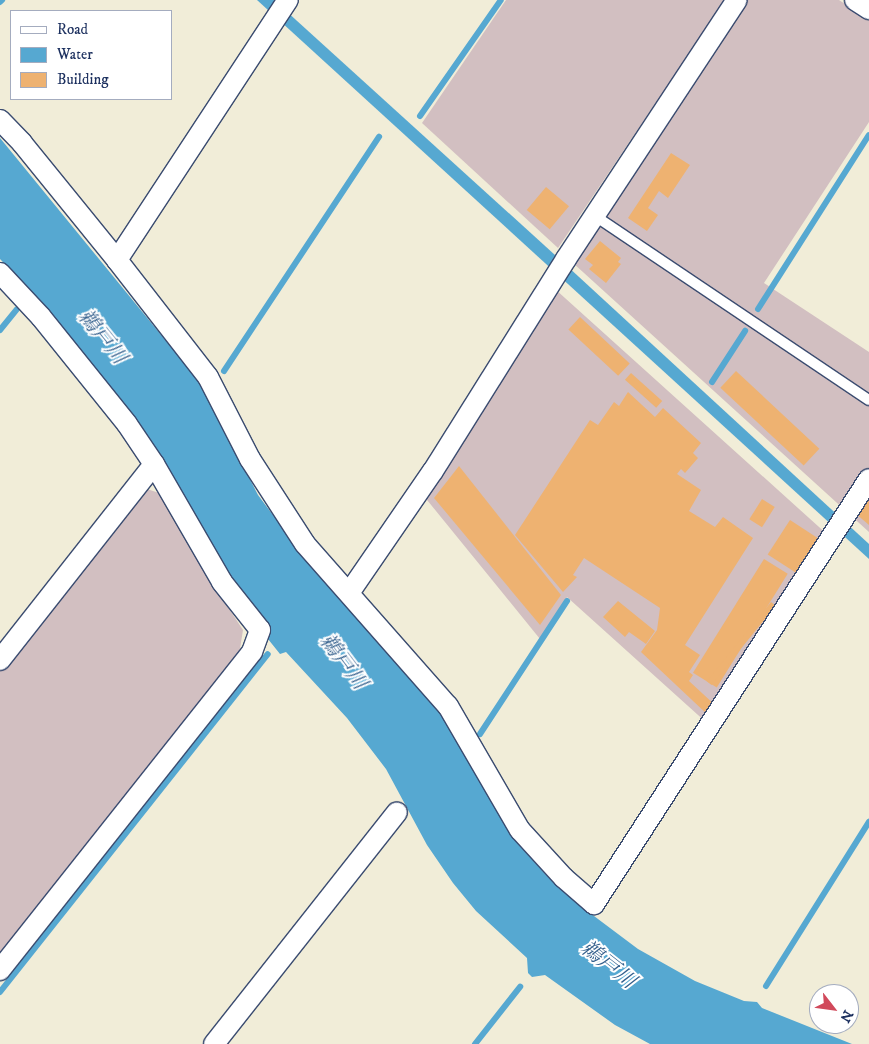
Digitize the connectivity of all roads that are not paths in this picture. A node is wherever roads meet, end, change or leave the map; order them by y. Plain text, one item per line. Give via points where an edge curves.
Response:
1 (737, 0) edge
2 (855, 0) edge
3 (287, 2) edge
4 (869, 9) edge
5 (0, 120) edge
6 (595, 216) junction
7 (117, 260) junction
8 (0, 273) edge
9 (869, 400) edge
10 (154, 464) junction
11 (869, 480) edge
12 (349, 593) junction
13 (0, 660) edge
14 (397, 812) dead end
15 (0, 970) edge
16 (214, 1044) edge

1 - 6 street
2 - 4 street
3 - 7 street
5 - 7 street
6 - 9 lane
6 - 12 street via 433,471
7 - 12 street via 208,377 250,459 305,544
8 - 10 street via 47,324 127,424
10 - 13 street
10 - 15 street via 222,582 260,630 252,652
11 - 12 street via 594,904 564,878 520,830 448,706
14 - 16 street

